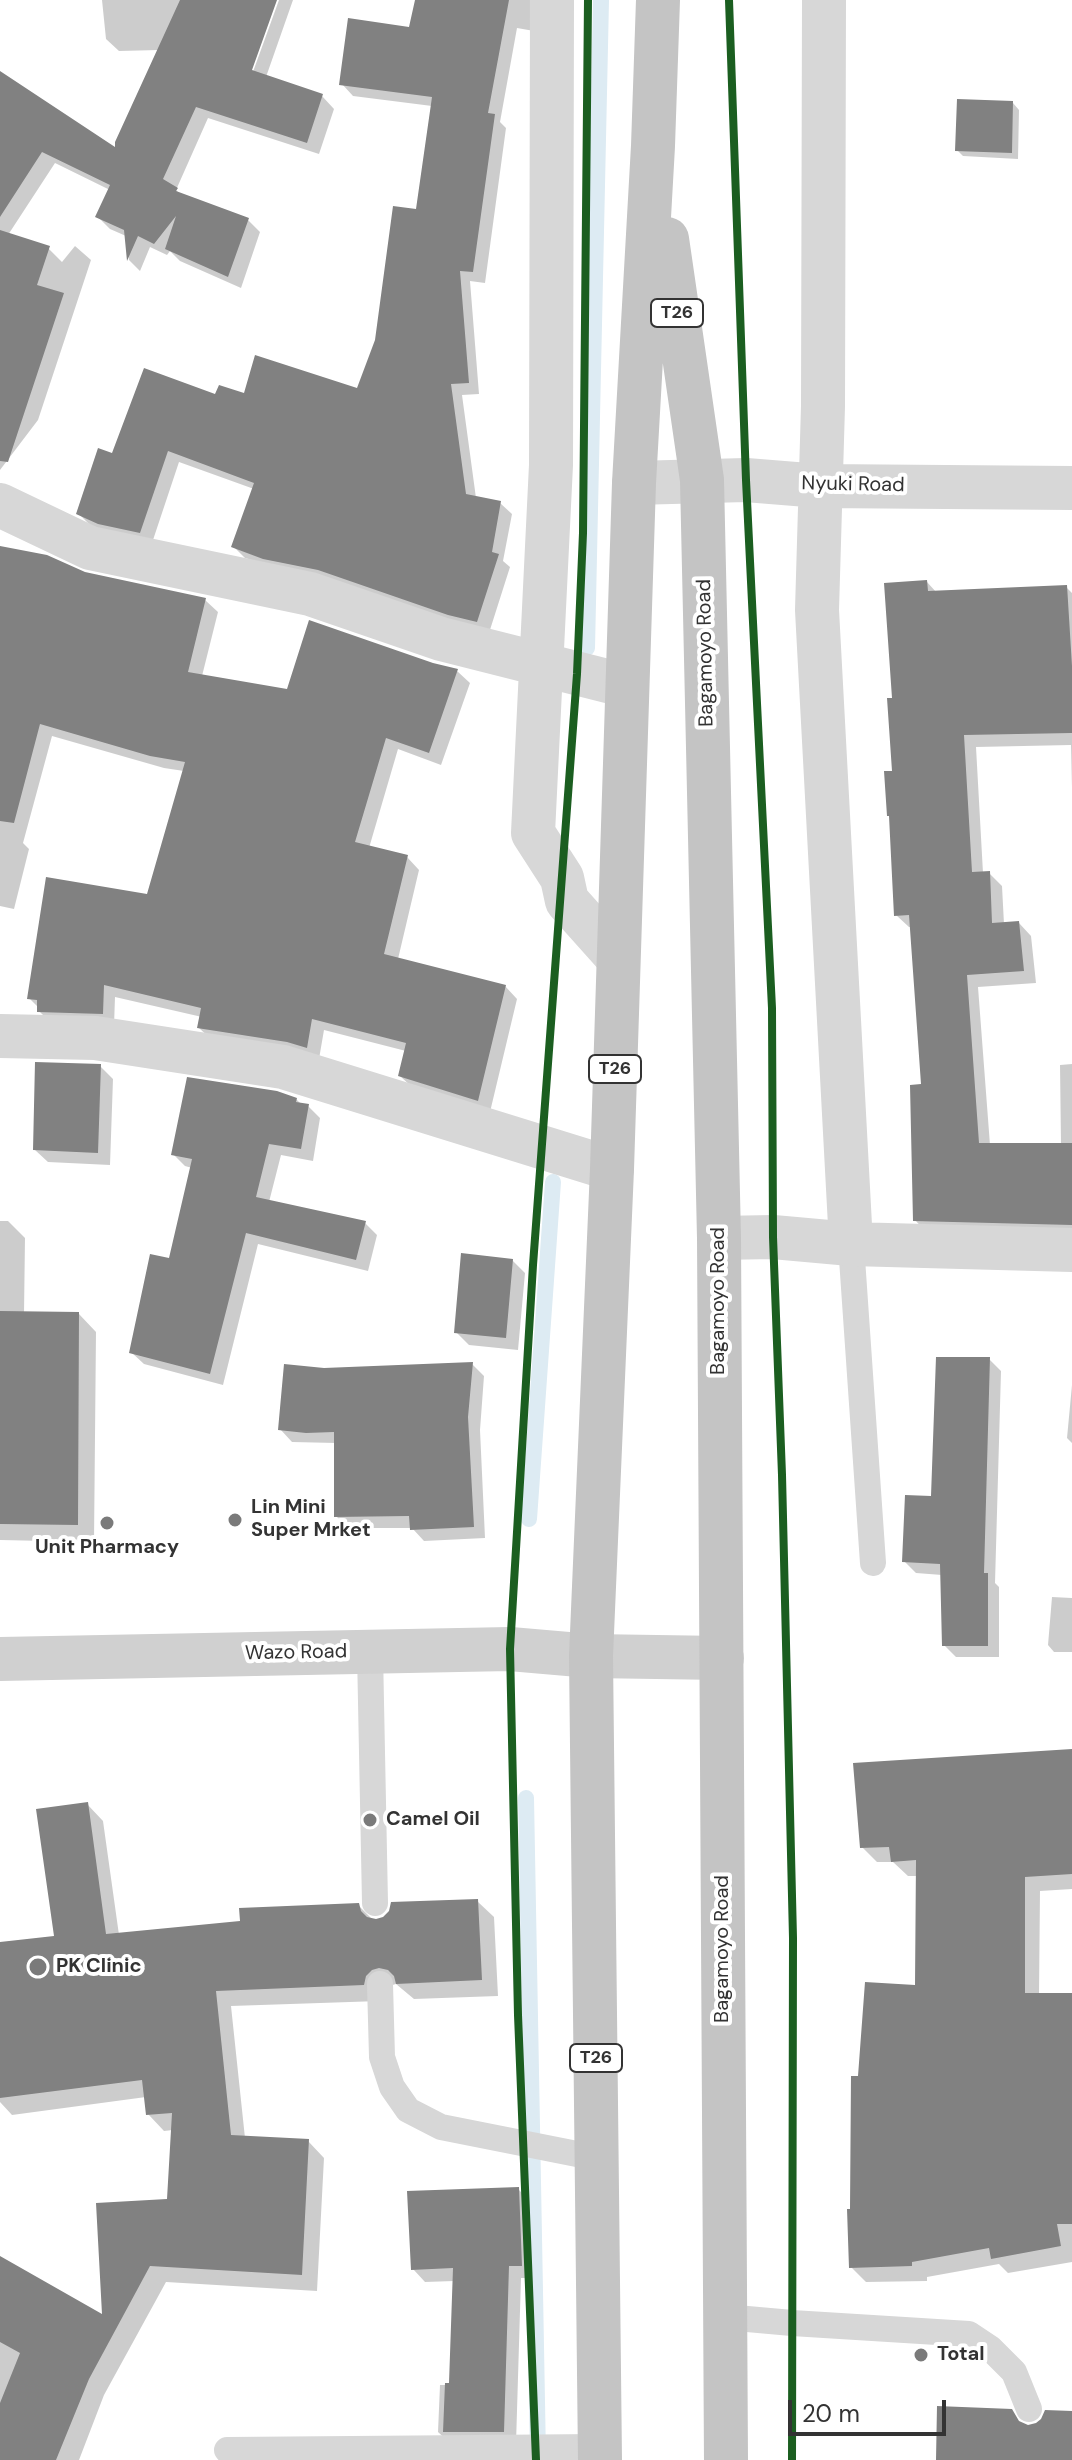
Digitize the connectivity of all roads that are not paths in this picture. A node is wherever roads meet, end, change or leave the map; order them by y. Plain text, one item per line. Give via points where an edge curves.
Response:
1 (552, 0) edge
2 (658, 0) edge
3 (824, 0) edge
4 (653, 146) junction
5 (702, 480) junction
6 (634, 483) junction
7 (820, 486) junction
8 (1072, 488) edge
9 (0, 505) edge
10 (541, 664) junction
11 (627, 686) junction
12 (618, 958) junction
13 (0, 1036) edge
14 (612, 1169) junction
15 (719, 1238) junction
16 (851, 1244) junction
17 (1072, 1250) edge
18 (873, 1563) dead end
19 (370, 1652) junction
20 (591, 1656) junction
21 (722, 1658) junction
22 (0, 1659) edge
23 (375, 1903) dead end
24 (380, 1984) dead end
25 (597, 2158) junction
26 (725, 2317) junction
27 (1029, 2409) dead end
28 (227, 2450) dead end
29 (600, 2453) edge
30 (726, 2460) edge

1 - 10 street via 551,465
2 - 4 highway, Bagamoyo Road / T26
3 - 7 street
4 - 5 highway, Bagamoyo Road / T26
4 - 6 highway, Bagamoyo Road / T26
5 - 6 street, Nyuki Road
5 - 7 street, Nyuki Road
5 - 15 highway, Bagamoyo Road / T26
6 - 11 highway, Bagamoyo Road / T26
7 - 8 street, Nyuki Road
7 - 16 street via 817,610
9 - 10 street via 90,548 310,594 441,639
10 - 11 street
10 - 12 street via 533,833 562,878 567,901
11 - 12 highway, Bagamoyo Road / T26
12 - 14 highway, Bagamoyo Road / T26
13 - 14 street via 95,1038 283,1067
14 - 20 highway, Bagamoyo Road / T26
15 - 16 street
15 - 21 highway, Bagamoyo Road / T26
16 - 17 street
16 - 18 lane
19 - 20 main road, Wazo Road via 510,1649
19 - 22 main road, Wazo Road
19 - 23 lane
20 - 21 main road, Wazo Road
20 - 25 highway, Bagamoyo Road / T26
21 - 26 highway, Bagamoyo Road / T26
24 - 25 lane via 382,2057 392,2087 408,2110 441,2127
25 - 29 highway, Bagamoyo Road / T26
26 - 27 lane via 969,2334 1014,2372
26 - 30 highway, Bagamoyo Road / T26
28 - 29 lane via 540,2446

